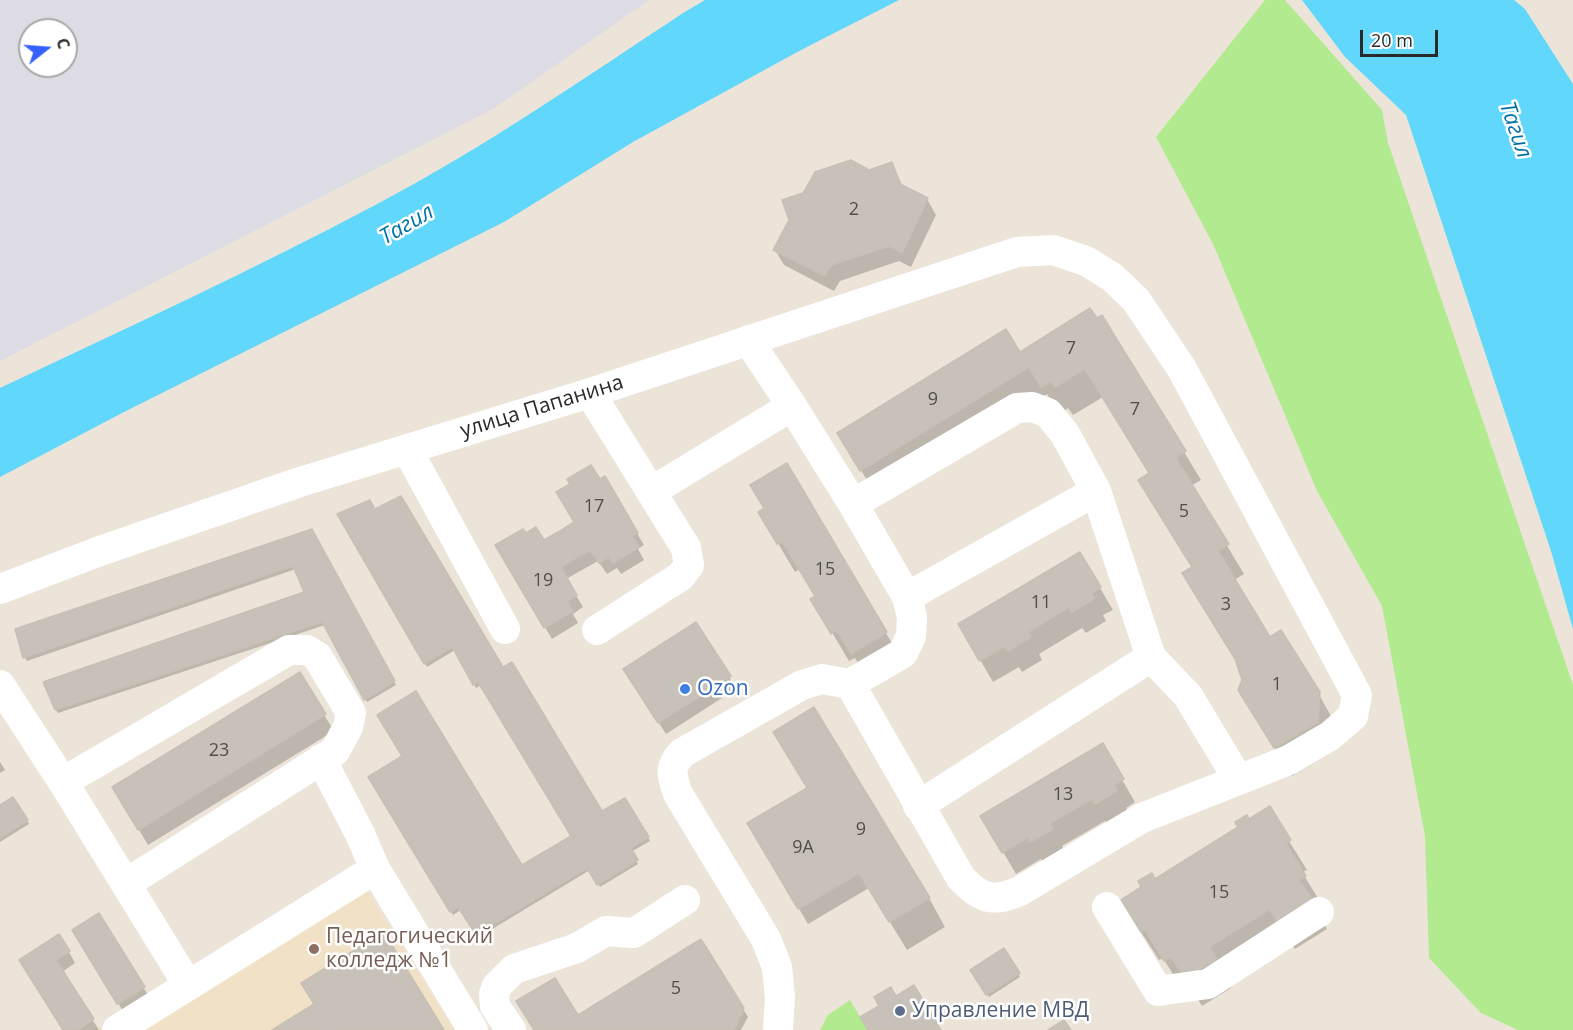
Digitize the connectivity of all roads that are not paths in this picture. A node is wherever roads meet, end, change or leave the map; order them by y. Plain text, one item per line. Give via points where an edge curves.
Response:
1 (748, 340) junction
2 (590, 393) junction
3 (792, 406) junction
4 (407, 449) junction
5 (652, 491) junction
6 (1096, 491) junction
7 (853, 504) junction
8 (0, 590) edge
9 (907, 597) junction
10 (505, 629) dead end
11 (597, 630) dead end
12 (1152, 657) junction
13 (850, 684) junction
14 (0, 685) edge
15 (321, 759) junction
16 (1239, 779) junction
17 (63, 782) junction
18 (918, 806) junction
19 (375, 869) junction
20 (127, 883) junction
21 (686, 900) dead end
22 (1107, 907) dead end
23 (1319, 912) dead end
24 (188, 985) junction
25 (117, 1030) edge
26 (473, 1030) edge
27 (511, 1030) edge
28 (778, 1030) edge

1 - 2 street, улица Папанина
1 - 3 street
1 - 16 street, улица Папанина via 1017,252 1053,250 1086,261 1112,277 1136,300 1182,369 1357,694 1353,716 1330,736 1289,760
2 - 4 street, улица Папанина
2 - 5 street
3 - 5 street
3 - 7 street
4 - 8 street, улица Папанина via 111,547
4 - 10 street
5 - 11 street via 686,548 689,565 681,576
6 - 7 street via 1065,434 1048,413 1032,407 1017,408
6 - 9 street
6 - 12 street
7 - 9 street
9 - 13 street via 911,636 903,653
12 - 16 street via 1188,696
12 - 18 street
13 - 18 street, улица Папанина
13 - 28 street via 822,679 802,685 682,753 671,775 678,794 766,939 777,967
14 - 17 street
15 - 17 street via 335,751 351,713 317,656 308,650 289,650
15 - 19 street
15 - 20 street
16 - 18 street, улица Папанина via 1142,818 1004,898 988,898 973,891 961,878
17 - 20 street
19 - 24 street
19 - 26 street
20 - 24 street
21 - 27 street via 634,933 606,931 578,948 514,969 494,994 495,1006
22 - 23 street via 1158,991 1208,984
24 - 25 street

